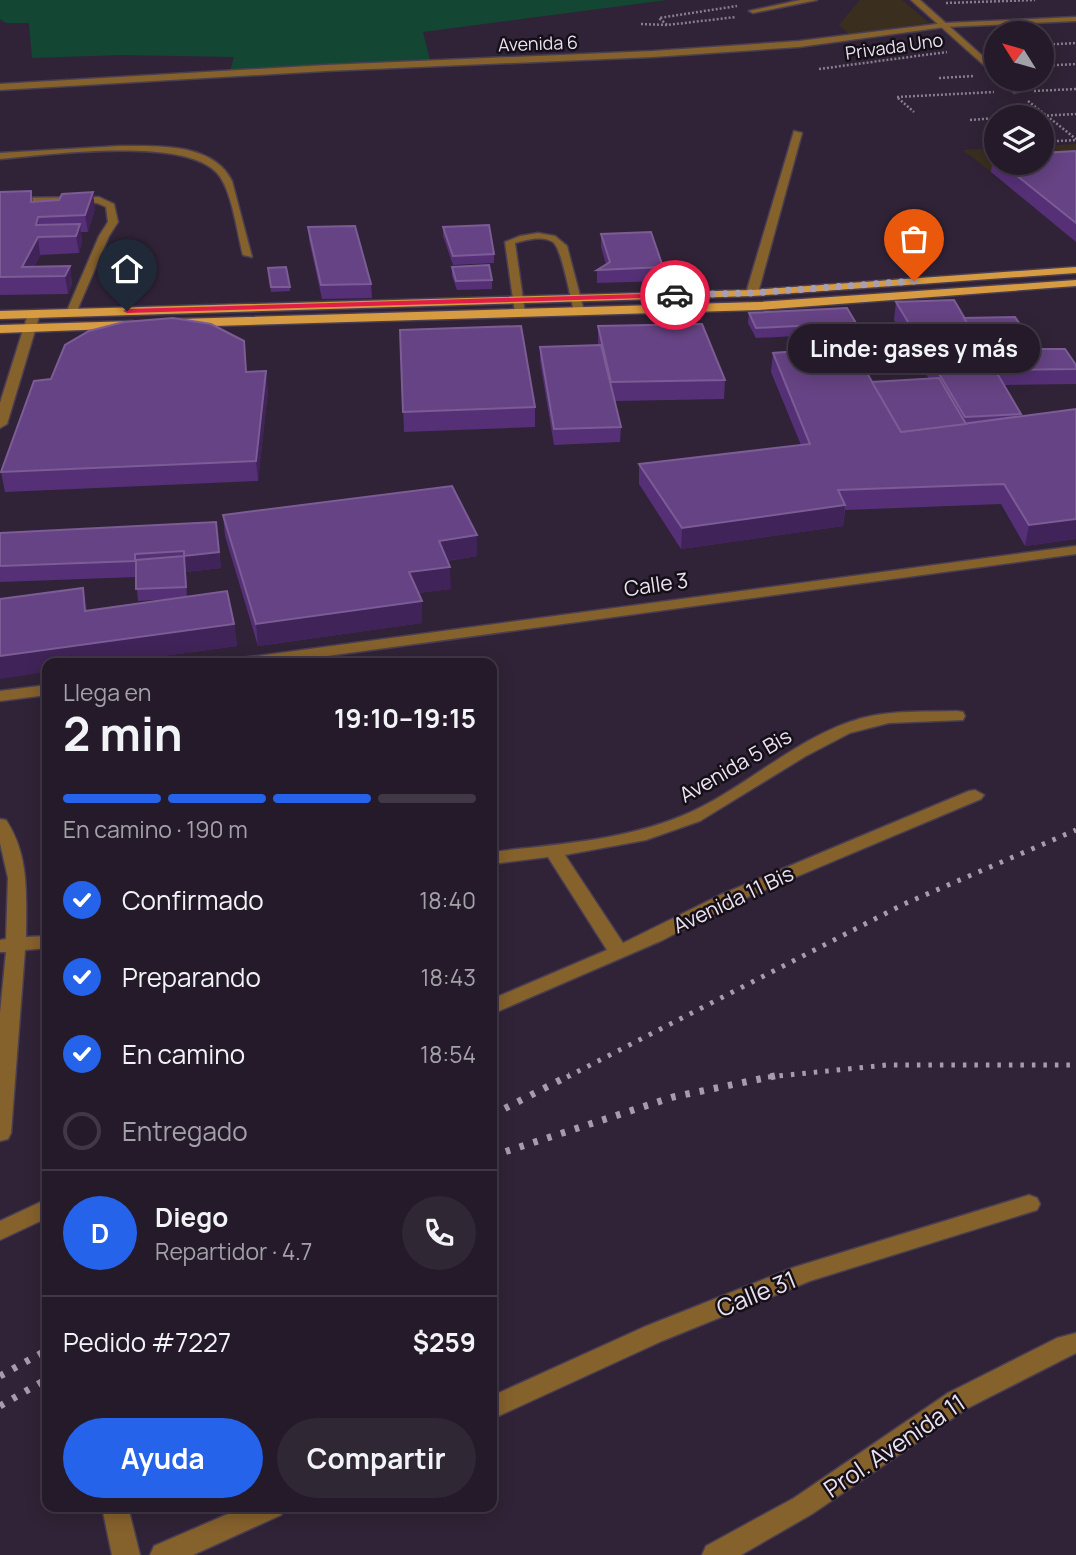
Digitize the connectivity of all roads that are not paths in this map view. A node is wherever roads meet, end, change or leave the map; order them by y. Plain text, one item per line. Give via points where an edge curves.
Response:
1 (813, 0) edge
2 (918, 2) edge
3 (753, 11) dead end
4 (1076, 19) edge
5 (945, 25) junction
6 (984, 61) edge
7 (0, 87) edge
8 (797, 133) dead end
9 (0, 156) edge
10 (0, 201) edge
11 (248, 254) dead end
12 (1076, 270) edge
13 (1076, 283) edge
14 (752, 293) junction
15 (576, 298) junction
16 (518, 300) junction
17 (759, 306) junction
18 (579, 311) junction
19 (71, 313) junction
20 (520, 313) junction
21 (34, 314) junction
22 (0, 315) edge
23 (150, 324) edge
24 (164, 324) edge
25 (30, 328) junction
26 (0, 329) edge
27 (0, 425) edge
28 (1076, 550) edge
29 (279, 658) edge
30 (42, 691) edge
31 (0, 696) edge
32 (957, 716) dead end
33 (975, 795) dead end
34 (0, 824) edge
35 (553, 850) junction
36 (497, 857) edge
37 (42, 943) edge
38 (8, 946) edge
39 (618, 951) junction
40 (497, 1005) edge
41 (0, 1133) edge
42 (1029, 1204) dead end
43 (42, 1210) edge
44 (0, 1231) edge
45 (1076, 1343) edge
46 (497, 1406) edge
47 (116, 1512) edge
48 (261, 1512) edge
49 (126, 1555) edge
50 (164, 1555) edge
51 (716, 1555) edge

1 - 3 street
2 - 5 street
4 - 5 street, Avenida 6
5 - 6 street
5 - 7 street, Avenida 6 via 799,44 653,54
8 - 14 street
9 - 11 lane via 153,148 201,157 222,171
10 - 19 lane via 99,200 111,206 113,222
12 - 14 main road
13 - 17 main road
14 - 15 main road
14 - 17 main road
15 - 16 main road
15 - 16 lane via 558,241 532,236 510,242
15 - 18 lane
16 - 19 main road
16 - 20 lane
17 - 18 main road
18 - 20 main road
19 - 21 main road
20 - 24 main road
21 - 22 main road
21 - 25 street
23 - 25 main road
25 - 26 main road
25 - 27 street
28 - 29 street, Calle 3
30 - 31 street
32 - 35 street, Avenida 5 Bis via 868,722 835,733 693,817 639,836
33 - 39 street, Avenida 11 Bis via 727,899
34 - 38 street via 17,878
35 - 36 street, Avenida 5 Bis
35 - 39 street
37 - 38 street
38 - 41 street
39 - 40 street, Avenida 11 Bis
42 - 46 street, Calle 31 via 803,1273 653,1334
43 - 44 street
45 - 51 street, Prol. Avenida 11 via 957,1401 803,1506
47 - 49 street
48 - 50 street

